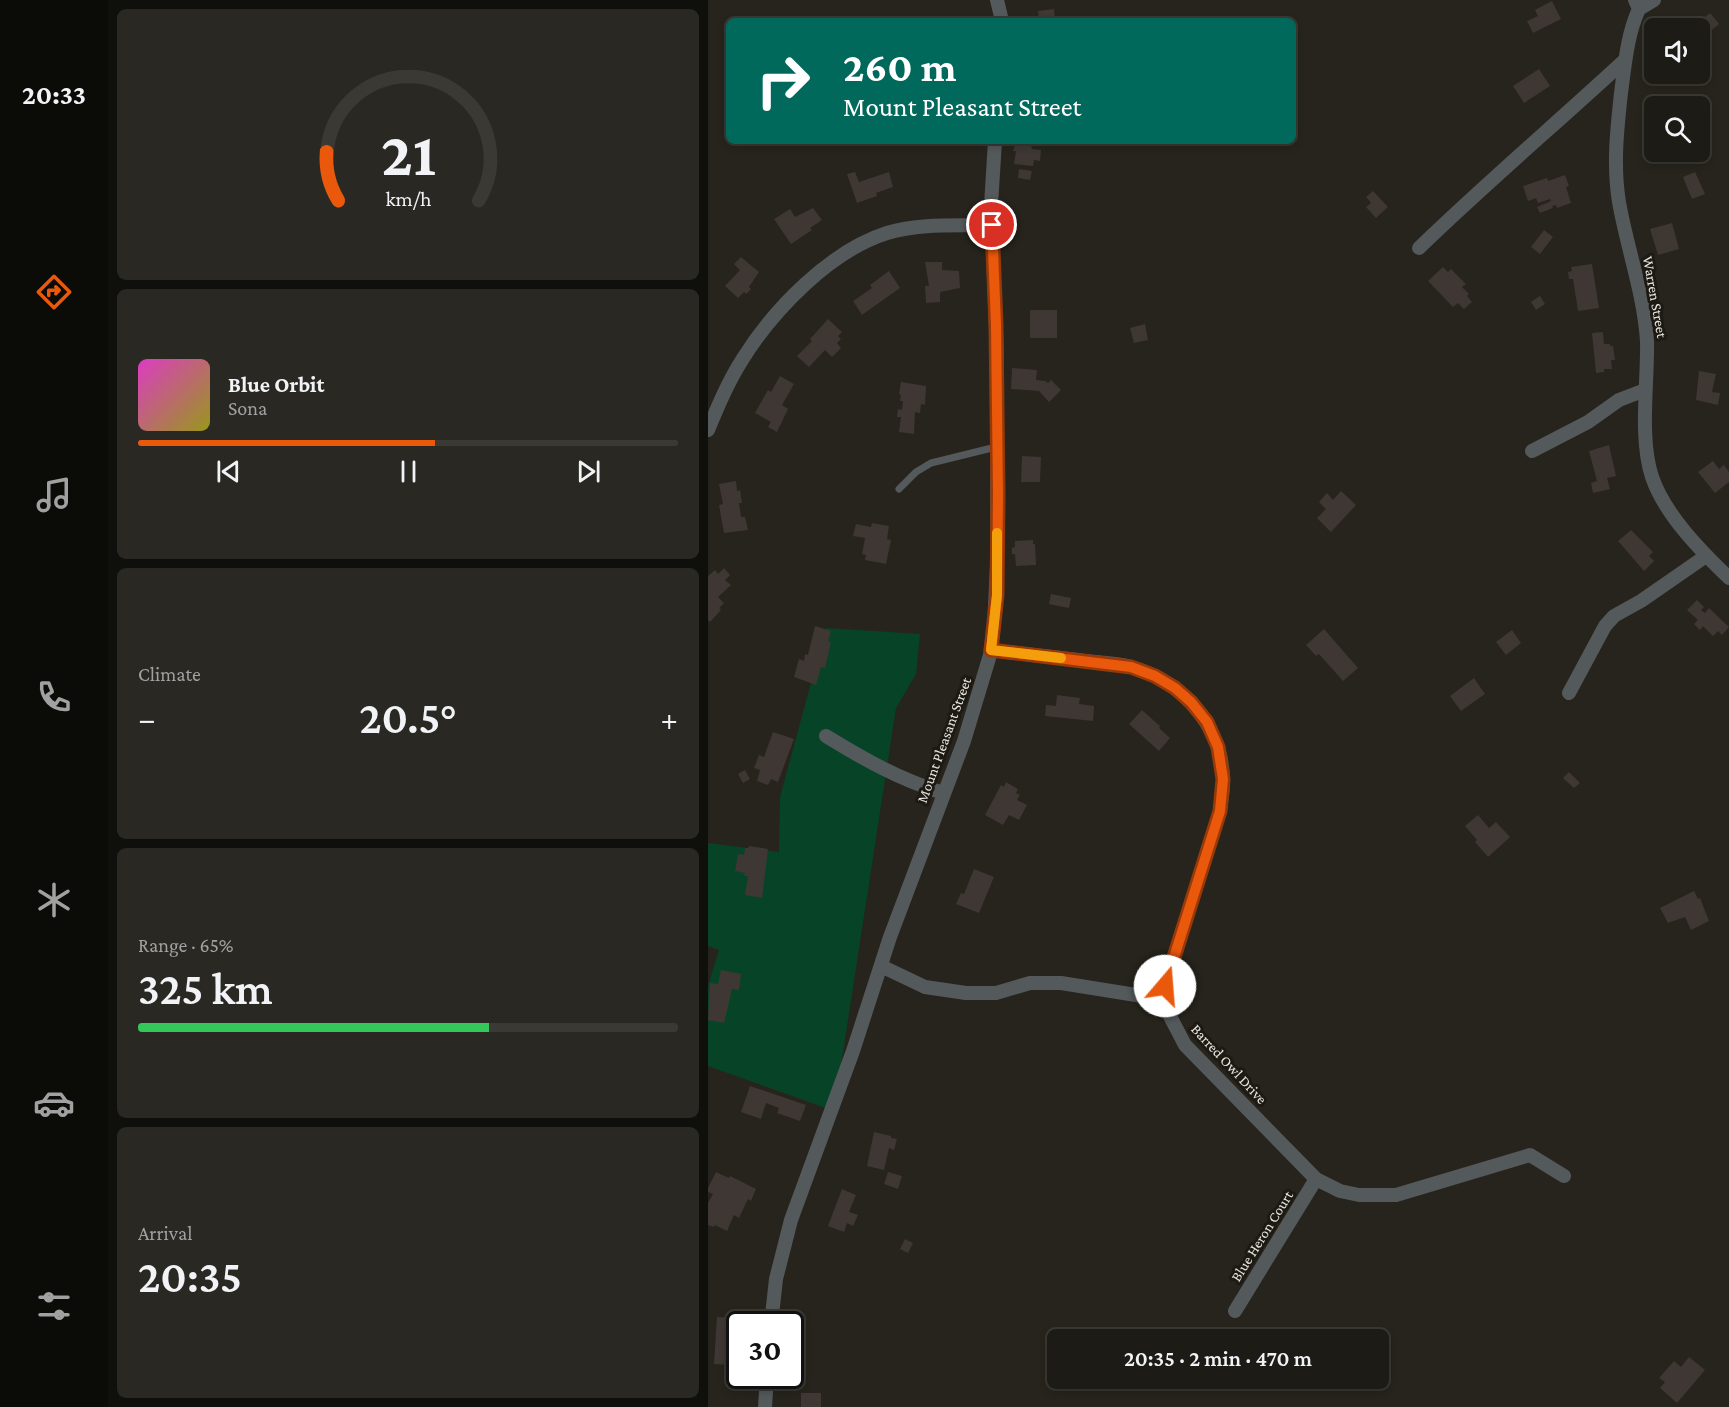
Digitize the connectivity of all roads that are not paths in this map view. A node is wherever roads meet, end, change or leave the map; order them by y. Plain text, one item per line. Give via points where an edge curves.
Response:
1 (997, 0) edge
2 (1654, 0) edge
3 (1637, 4) edge
4 (1001, 18) edge
5 (1625, 60) junction
6 (995, 144) edge
7 (992, 225) junction
8 (1419, 248) dead end
9 (1646, 390) junction
10 (708, 430) edge
11 (996, 447) junction
12 (1532, 451) dead end
13 (899, 489) dead end
14 (1706, 556) junction
15 (1729, 578) edge
16 (991, 650) junction
17 (1569, 693) dead end
18 (826, 736) dead end
19 (943, 793) junction
20 (881, 966) junction
21 (1161, 999) junction
22 (1564, 1176) dead end
23 (1316, 1179) junction
24 (772, 1311) edge
25 (1235, 1311) dead end
26 (766, 1389) edge
27 (765, 1407) edge

1 - 4 street
2 - 3 street
3 - 5 street, Warren Street
5 - 8 street
5 - 9 street, Warren Street via 1616,176 1647,339
6 - 7 street, Mount Pleasant Street
7 - 10 street via 918,227 889,233 838,258 782,308 758,338 742,360
7 - 11 street, Mount Pleasant Street
9 - 12 street via 1619,400 1588,422
9 - 14 street, Warren Street via 1652,475 1660,496
11 - 13 lane via 931,462
11 - 16 street, Mount Pleasant Street via 997,595
14 - 15 street, Warren Street
14 - 17 street via 1614,616
16 - 19 street, Mount Pleasant Street via 974,712
16 - 21 street via 1131,667 1175,688 1207,722 1218,747 1223,779 1220,811
18 - 19 street via 881,769
19 - 20 street, Mount Pleasant Street
20 - 21 street via 925,987 966,993 996,993 1030,983 1061,983
20 - 24 street, Mount Pleasant Street via 791,1220 776,1278
21 - 23 street, Barred Owl Drive via 1185,1045
22 - 23 street, Barred Owl Drive via 1530,1155 1396,1195 1359,1195
23 - 25 street, Blue Heron Court
26 - 27 street

